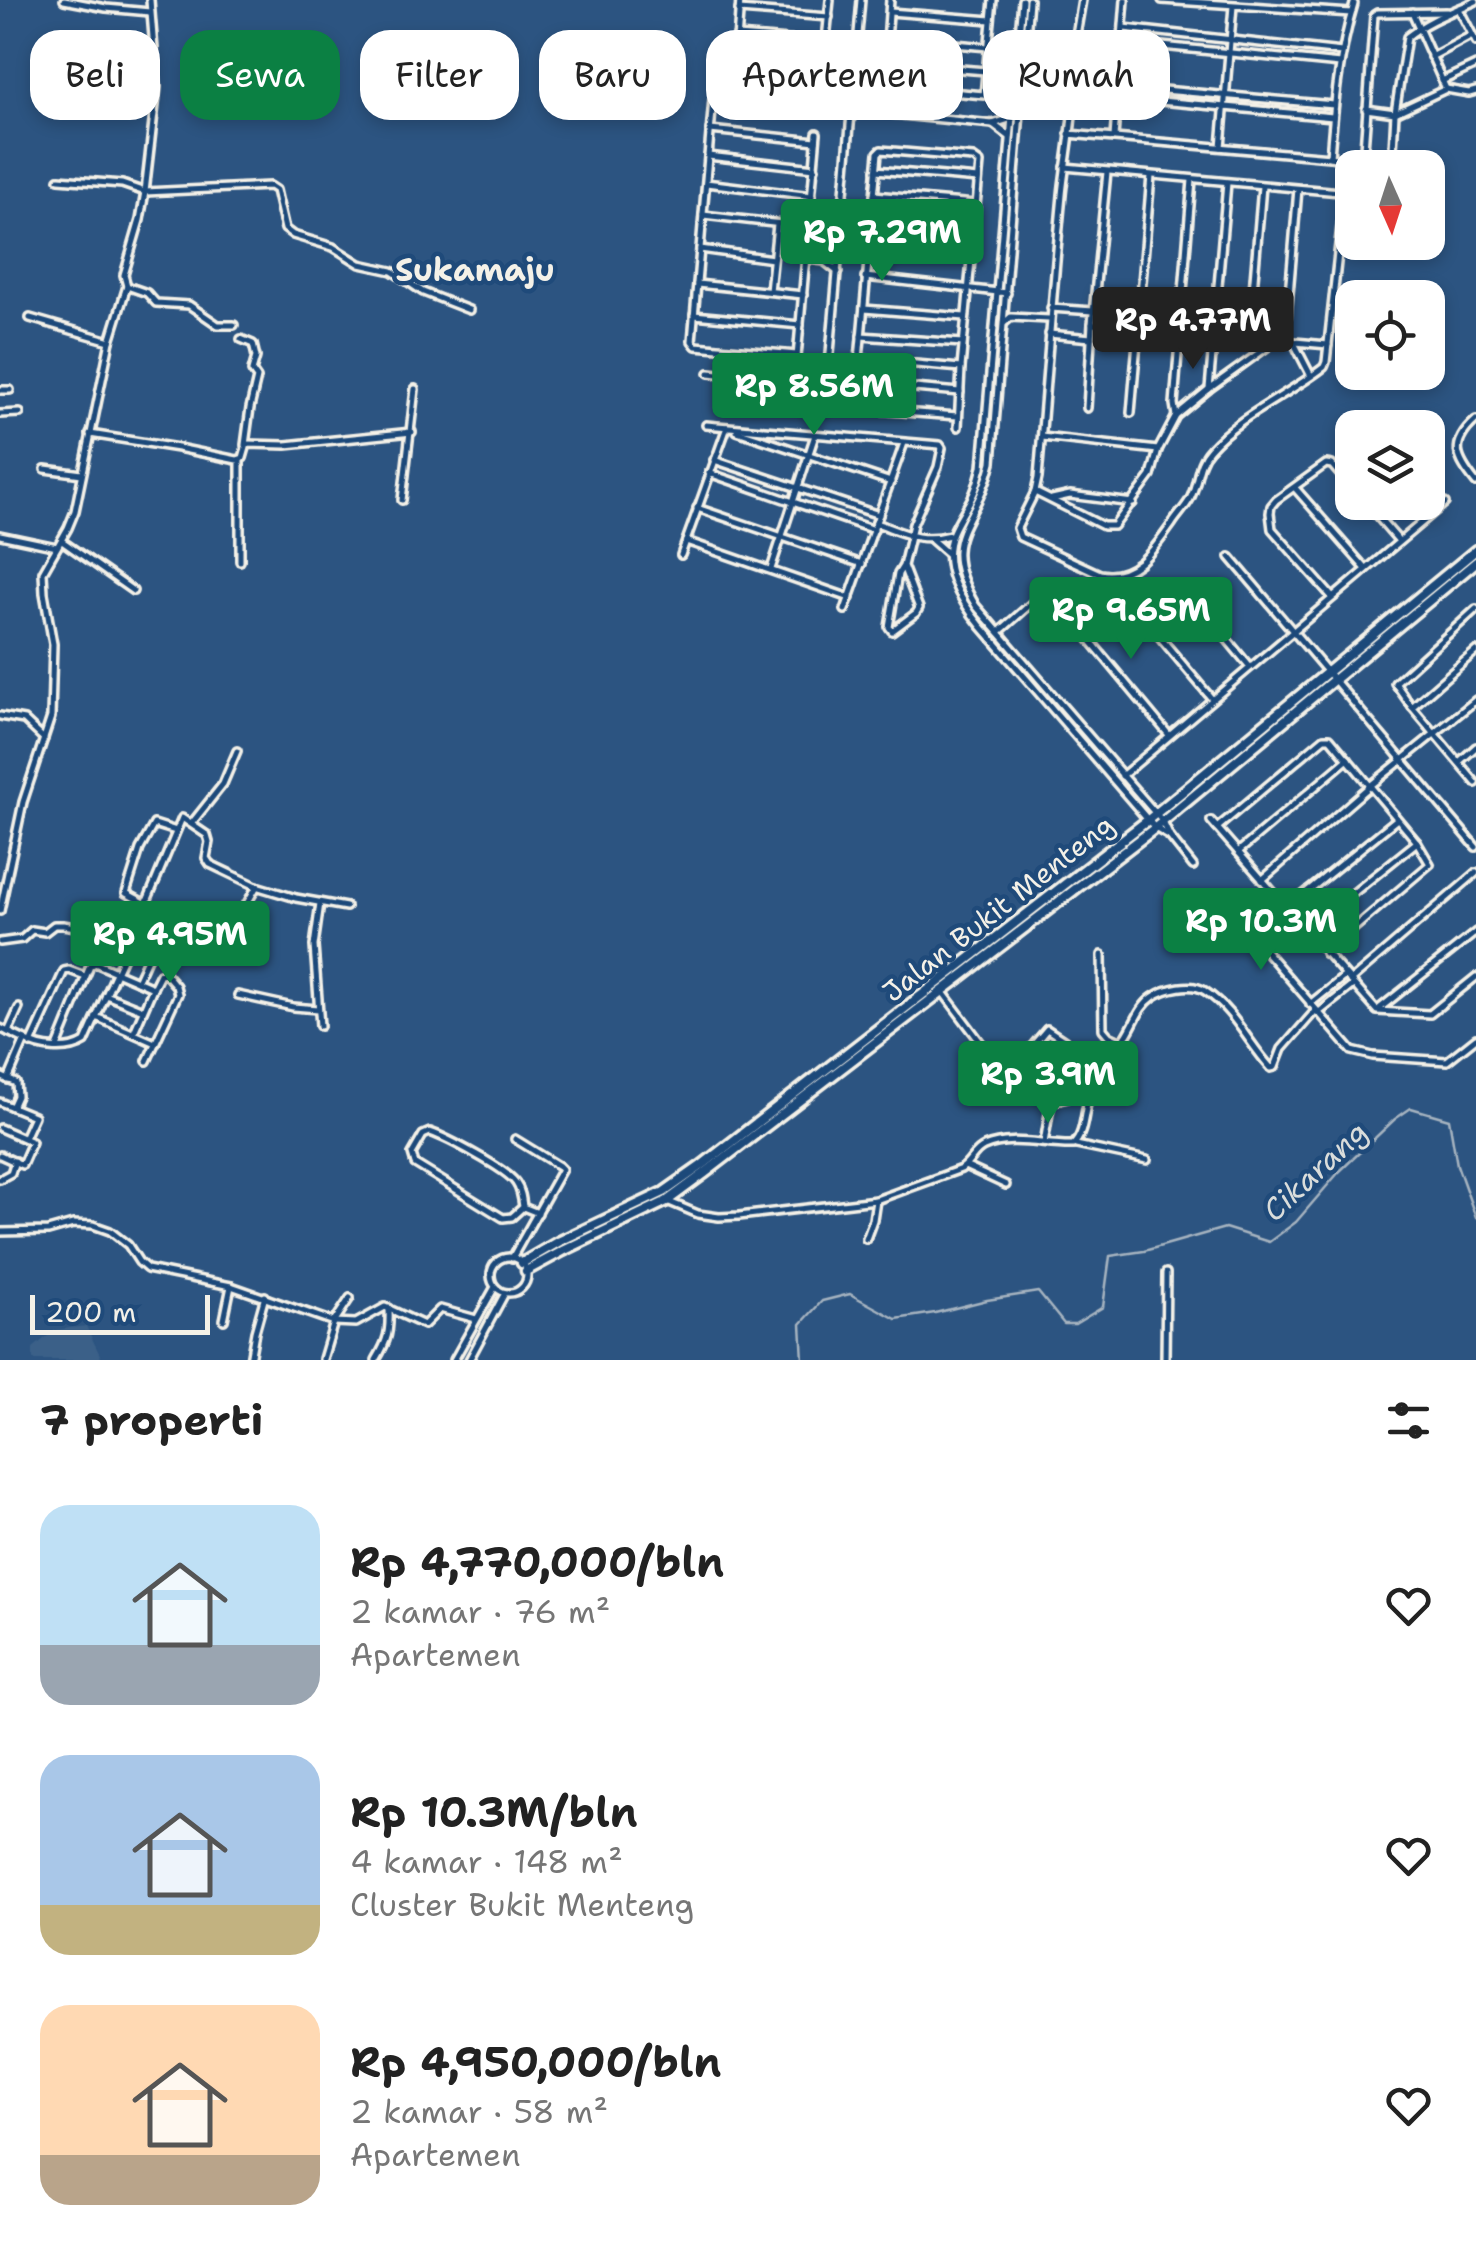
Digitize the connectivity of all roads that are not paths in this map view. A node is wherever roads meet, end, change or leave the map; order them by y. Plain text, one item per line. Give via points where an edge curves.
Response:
1 (64, 0) edge
2 (150, 0) edge
3 (740, 0) edge
4 (830, 0) edge
5 (861, 0) edge
6 (890, 0) edge
7 (993, 0) edge
8 (1026, 0) edge
9 (1082, 0) edge
10 (1125, 0) edge
11 (1162, 0) edge
12 (1476, 1) edge
13 (1354, 4) dead end
14 (1233, 6) junction
15 (1459, 9) junction
16 (739, 10) junction
17 (150, 12) junction
18 (890, 12) junction
19 (1412, 12) junction
20 (1446, 12) junction
21 (1351, 13) junction
22 (828, 17) junction
23 (991, 20) junction
24 (1124, 28) joint
25 (1418, 28) junction
26 (737, 30) edge
27 (827, 30) edge
28 (859, 30) edge
29 (889, 30) edge
30 (990, 30) edge
31 (1023, 30) edge
32 (1077, 30) edge
33 (1474, 38) edge
34 (1231, 39) junction
35 (1170, 46) edge
36 (1230, 52) junction
37 (1342, 52) junction
38 (1431, 57) junction
39 (1340, 64) junction
40 (1476, 64) edge
41 (1442, 81) junction
42 (1170, 89) edge
43 (1446, 89) junction
44 (1476, 91) edge
45 (1225, 96) junction
46 (1170, 102) edge
47 (1334, 105) junction
48 (1224, 107) junction
49 (1366, 110) junction
50 (1395, 112) junction
51 (1333, 116) junction
52 (710, 120) edge
53 (851, 120) edge
54 (953, 120) edge
55 (1006, 120) edge
56 (1016, 120) edge
57 (1070, 120) edge
58 (1115, 120) edge
59 (993, 124) junction
60 (710, 130) junction
61 (1069, 134) junction
62 (1114, 137) junction
63 (1014, 138) junction
64 (1221, 147) junction
65 (1364, 150) edge
66 (1393, 150) edge
67 (708, 156) junction
68 (1330, 157) junction
69 (1335, 158) edge
70 (1065, 167) junction
71 (815, 168) junction
72 (876, 170) junction
73 (1108, 172) junction
74 (1151, 176) junction
75 (59, 178) dead end
76 (978, 179) junction
77 (1192, 180) junction
78 (706, 183) junction
79 (1227, 183) junction
80 (1262, 186) junction
81 (1298, 189) junction
82 (145, 192) junction
83 (1335, 192) edge
84 (873, 195) junction
85 (812, 196) junction
86 (976, 204) junction
87 (703, 215) junction
88 (870, 220) junction
89 (777, 224) junction
90 (809, 227) junction
91 (973, 228) junction
92 (868, 247) junction
93 (700, 250) junction
94 (840, 253) junction
95 (971, 256) junction
96 (773, 259) junction
97 (807, 260) junction
98 (1337, 260) edge
99 (824, 261) junction
100 (838, 272) junction
101 (865, 277) junction
102 (697, 284) junction
103 (127, 286) junction
104 (968, 288) junction
105 (770, 291) junction
106 (997, 292) junction
107 (1006, 293) junction
108 (803, 296) junction
109 (1050, 308) junction
110 (862, 309) junction
111 (469, 310) dead end
112 (1005, 310) junction
113 (1094, 311) junction
114 (694, 315) junction
115 (1011, 317) junction
116 (30, 318) dead end
117 (965, 318) junction
118 (1049, 319) junction
119 (1004, 323) junction
120 (234, 324) dead end
121 (1092, 324) junction
122 (800, 326) junction
123 (1138, 328) junction
124 (1178, 332) junction
125 (1048, 334) junction
126 (1214, 335) junction
127 (860, 336) junction
128 (1091, 338) junction
129 (1249, 338) junction
130 (242, 339) dead end
131 (110, 341) junction
132 (1285, 341) junction
133 (963, 344) junction
134 (1328, 345) junction
135 (797, 354) junction
136 (858, 359) junction
137 (961, 368) junction
138 (709, 373) dead end
139 (1311, 376) junction
140 (795, 381) junction
141 (856, 384) junction
142 (416, 389) dead end
143 (1209, 389) junction
144 (0, 390) edge
145 (10, 390) dead end
146 (960, 392) junction
147 (722, 398) dead end
148 (1087, 408) dead end
149 (825, 410) dead end
150 (1130, 412) dead end
151 (20, 413) dead end
152 (0, 414) edge
153 (958, 416) junction
154 (1176, 416) junction
155 (1476, 420) edge
156 (706, 425) dead end
157 (726, 427) junction
158 (958, 427) dead end
159 (412, 432) junction
160 (90, 434) junction
161 (816, 434) junction
162 (1041, 437) junction
163 (905, 442) junction
164 (245, 445) junction
165 (1158, 450) junction
166 (809, 455) junction
167 (240, 460) junction
168 (714, 460) junction
169 (45, 468) dead end
170 (1335, 470) edge
171 (709, 473) junction
172 (82, 474) junction
173 (891, 482) junction
174 (1476, 483) edge
175 (798, 488) junction
176 (1295, 488) junction
177 (1035, 492) junction
178 (1051, 499) junction
179 (402, 500) dead end
180 (793, 502) junction
181 (1133, 502) junction
182 (698, 508) junction
183 (1380, 520) edge
184 (1425, 520) edge
185 (876, 523) junction
186 (952, 534) junction
187 (0, 535) edge
188 (782, 536) junction
189 (910, 536) junction
190 (932, 540) junction
191 (686, 542) junction
192 (1399, 542) junction
193 (59, 544) junction
194 (1476, 550) edge
195 (948, 554) junction
196 (681, 556) dead end
197 (1230, 557) dead end
198 (240, 561) dead end
199 (1476, 562) edge
200 (862, 564) junction
201 (903, 566) junction
202 (1366, 569) junction
203 (770, 570) junction
204 (133, 591) dead end
205 (1192, 596) dead end
206 (1332, 597) junction
207 (850, 598) junction
208 (1032, 603) dead end
209 (972, 608) junction
210 (1476, 609) edge
211 (846, 610) dead end
212 (1066, 610) dead end
213 (1154, 629) dead end
214 (1293, 631) junction
215 (999, 632) junction
216 (1476, 652) edge
217 (1250, 667) junction
218 (1329, 672) junction
219 (1336, 680) junction
220 (1212, 699) junction
221 (1476, 700) edge
222 (1412, 707) junction
223 (0, 716) edge
224 (1435, 734) junction
225 (1169, 735) junction
226 (44, 740) junction
227 (1476, 747) edge
228 (237, 751) dead end
229 (1348, 760) junction
230 (1403, 760) junction
231 (1459, 762) junction
232 (1122, 776) junction
233 (1476, 783) edge
234 (1370, 786) junction
235 (1398, 819) junction
236 (1155, 821) junction
237 (1210, 821) dead end
238 (192, 823) junction
239 (1217, 828) junction
240 (178, 831) junction
241 (1416, 842) junction
242 (1476, 846) edge
243 (1238, 852) junction
244 (1193, 866) dead end
245 (1476, 873) edge
246 (1262, 880) junction
247 (257, 886) junction
248 (320, 902) junction
249 (146, 904) junction
250 (346, 907) dead end
251 (1286, 908) junction
252 (0, 911) edge
253 (1238, 919) dead end
254 (1306, 932) junction
255 (1476, 932) edge
256 (132, 937) junction
257 (0, 942) edge
258 (152, 948) dead end
259 (1325, 953) junction
260 (1102, 955) dead end
261 (116, 972) junction
262 (86, 976) junction
263 (1476, 977) edge
264 (137, 981) junction
265 (1349, 981) junction
266 (153, 988) junction
267 (942, 991) junction
268 (106, 995) junction
269 (238, 996) dead end
270 (19, 1008) dead end
271 (318, 1009) junction
272 (1315, 1009) junction
273 (143, 1010) junction
274 (1377, 1011) junction
275 (96, 1017) junction
276 (320, 1026) dead end
277 (3, 1032) edge
278 (134, 1032) junction
279 (1476, 1038) edge
280 (1065, 1040) dead end
281 (28, 1042) junction
282 (1122, 1042) junction
283 (155, 1043) junction
284 (57, 1047) junction
285 (147, 1060) dead end
286 (994, 1060) dead end
287 (0, 1076) edge
288 (8, 1080) junction
289 (1072, 1091) dead end
290 (0, 1102) edge
291 (1051, 1102) junction
292 (12, 1107) junction
293 (0, 1128) edge
294 (24, 1138) junction
295 (515, 1139) dead end
296 (1044, 1143) junction
297 (1073, 1145) junction
298 (0, 1155) edge
299 (1147, 1160) dead end
300 (15, 1162) junction
301 (966, 1167) junction
302 (0, 1179) edge
303 (1006, 1185) dead end
304 (876, 1200) junction
305 (666, 1201) junction
306 (523, 1207) junction
307 (538, 1213) junction
308 (0, 1232) edge
309 (866, 1239) dead end
310 (512, 1258) junction
311 (524, 1267) junction
312 (1166, 1273) dead end
313 (231, 1286) junction
314 (495, 1286) junction
315 (505, 1293) junction
316 (265, 1296) junction
317 (350, 1298) dead end
318 (389, 1308) junction
319 (476, 1319) junction
320 (224, 1320) dead end
321 (334, 1322) junction
322 (324, 1359) edge
323 (250, 1360) edge
324 (376, 1360) edge
325 (454, 1360) edge
326 (470, 1360) edge
327 (1165, 1360) edge

1 - 17 street
2 - 17 street
3 - 16 street
4 - 22 street
5 - 28 street
6 - 18 street
7 - 23 street
8 - 31 street
9 - 32 street
10 - 24 street
11 - 14 street
12 - 15 street
13 - 21 street
14 - 21 street
14 - 34 street
15 - 20 street
15 - 33 street
16 - 22 street
16 - 26 street
17 - 82 street via 157,87
18 - 23 street
18 - 29 street
19 - 20 street
19 - 25 street
19 - 49 street via 1374,15
20 - 25 street
21 - 37 street
22 - 27 street
23 - 30 street
24 - 34 street
25 - 38 street
25 - 50 street via 1407,38
33 - 38 street
34 - 36 street
34 - 37 street
35 - 36 street
36 - 39 street
36 - 45 street
37 - 39 street
38 - 41 street
39 - 47 street
40 - 41 street
41 - 43 street
42 - 45 street
43 - 44 street
43 - 50 street
45 - 47 street
45 - 48 street
46 - 48 street
47 - 51 street
48 - 51 street
48 - 64 street
49 - 50 street
49 - 65 street
50 - 66 street
51 - 68 street
52 - 60 street
53 - 94 street
54 - 59 street
55 - 59 street
56 - 63 street
57 - 61 street
58 - 62 street
59 - 63 street
60 - 67 street
60 - 71 street via 816,137
61 - 62 street
61 - 70 street
62 - 64 street
63 - 106 street
63 - 107 street
64 - 68 street
67 - 71 street
67 - 78 street
68 - 69 street
70 - 73 street
70 - 109 street
71 - 85 street
72 - 76 street
72 - 76 street via 884,149 976,159
72 - 84 street
73 - 74 street
73 - 113 street
74 - 77 street
74 - 123 street
75 - 82 street
76 - 86 street
77 - 79 street
77 - 124 street
78 - 85 street
78 - 87 street
79 - 80 street
79 - 126 street
80 - 81 street
80 - 129 street
81 - 83 street
81 - 132 street
82 - 103 street
82 - 111 street via 273,186 294,235 392,271
84 - 86 street
84 - 88 street
85 - 90 street
86 - 91 street
87 - 89 street
87 - 93 street
88 - 91 street
88 - 92 street
89 - 90 street
89 - 96 street
90 - 97 street
91 - 95 street
92 - 95 street
92 - 101 street
93 - 96 street
93 - 102 street
94 - 99 street
94 - 100 street
95 - 104 street
96 - 105 street
97 - 99 street
97 - 108 street
98 - 134 street
99 - 100 street
100 - 149 street
101 - 104 street
101 - 110 street
102 - 105 street
102 - 114 street
103 - 120 street via 156,303 190,305 218,325
103 - 131 street
104 - 106 street
104 - 117 street
105 - 108 street
106 - 107 street
106 - 186 street via 982,467
107 - 112 street
108 - 122 street
109 - 113 street
109 - 118 street
110 - 117 street
110 - 127 street
112 - 115 street
112 - 119 street
113 - 121 street
114 - 122 street
114 - 135 street via 694,346
115 - 118 street
115 - 119 street
116 - 131 street
117 - 133 street
118 - 125 street
119 - 209 street via 992,462 958,543 959,572
121 - 123 street
121 - 128 street
122 - 135 street
123 - 124 street
123 - 150 street
124 - 126 street
124 - 154 street
125 - 128 street
125 - 162 street
126 - 129 street
126 - 143 street
127 - 133 street
127 - 136 street
128 - 148 street
129 - 132 street
130 - 164 street via 253,344 257,377
131 - 160 street
132 - 134 street
132 - 139 street
132 - 143 street
133 - 137 street
134 - 139 street via 1324,367
135 - 140 street
136 - 137 street
136 - 141 street
137 - 146 street
138 - 140 street
139 - 177 street via 1210,449 1190,498 1158,544 1124,573 1100,574 1018,535
140 - 147 street via 789,405
141 - 146 street
141 - 153 street via 860,410
142 - 159 street
143 - 154 street
144 - 145 street
146 - 153 street
151 - 152 street
153 - 158 street
154 - 165 street
155 - 174 street via 1458,446 1460,462
156 - 157 street
157 - 161 street
157 - 166 street
157 - 168 street
159 - 164 street
159 - 179 street
160 - 167 street
160 - 172 street
161 - 163 street
161 - 166 street
162 - 165 street
162 - 177 street
163 - 173 street
163 - 189 street via 942,448
164 - 167 street
165 - 181 street
166 - 173 street
166 - 175 street
167 - 198 street
168 - 171 street
168 - 175 street
169 - 172 street
170 - 176 street via 1329,463
171 - 180 street
171 - 182 street
172 - 193 street
173 - 185 street
175 - 180 street
175 - 185 street
176 - 202 street
176 - 206 street via 1271,506 1270,526
177 - 178 street
178 - 181 street
178 - 181 street via 1110,527
180 - 185 street
180 - 188 street
182 - 188 street
182 - 191 street
183 - 192 street
184 - 192 street
185 - 189 street
185 - 200 street
186 - 190 street
186 - 195 street
187 - 193 street
188 - 200 street
188 - 203 street
189 - 190 street
189 - 201 street
190 - 195 street
191 - 196 street
191 - 203 street
192 - 202 street
193 - 204 street
193 - 226 street via 42,578 53,644
194 - 218 street, Jalan Bukit Menteng
195 - 209 street via 953,582
197 - 214 street
199 - 219 street, Jalan Bukit Menteng
200 - 207 street
201 - 201 street via 918,608 892,631 889,627
202 - 206 street
203 - 207 street
205 - 217 street
206 - 214 street
207 - 211 street
208 - 215 street
209 - 215 street
209 - 236 street
210 - 222 street via 1396,680
212 - 225 street
213 - 220 street
214 - 217 street
214 - 218 street
215 - 232 street
216 - 222 street
217 - 220 street
218 - 219 street
218 - 236 street, Jalan Bukit Menteng
219 - 230 street
219 - 236 street, Jalan Bukit Menteng
220 - 225 street
221 - 224 street
222 - 224 street
223 - 226 street via 24,720
224 - 230 street
224 - 231 street
225 - 232 street
226 - 252 street
227 - 231 street
228 - 238 street via 223,784
229 - 234 street
229 - 239 street via 1324,738
229 - 243 street
230 - 234 street
230 - 242 street
231 - 233 street
232 - 236 street
234 - 235 street
234 - 246 street
235 - 241 street
235 - 251 street
236 - 244 street
236 - 267 street, Jalan Bukit Menteng
236 - 311 street, Jalan Bukit Menteng via 664,1192 560,1241
237 - 239 street
238 - 240 street via 182,818
238 - 247 street via 209,838 207,862
239 - 243 street
240 - 249 street
240 - 249 street via 154,824 140,850 126,894
241 - 254 street
241 - 259 street via 1430,859 1428,868
243 - 246 street
245 - 265 street
246 - 251 street
247 - 248 street
247 - 256 street via 236,921 211,924 199,954
248 - 250 street
248 - 271 street via 314,946
249 - 256 street
251 - 254 street
253 - 272 street
254 - 259 street
255 - 274 street
256 - 257 street via 56,924
256 - 261 street
258 - 264 street
259 - 265 street
260 - 282 street via 1103,1029
261 - 262 street via 94,963
261 - 264 street
261 - 268 street
262 - 281 street via 64,971
262 - 284 street
263 - 274 street via 1430,1014
264 - 266 street
265 - 272 street
265 - 272 street
265 - 274 street
266 - 273 street
266 - 283 street via 165,973 178,991
267 - 286 street
267 - 305 street, Jalan Bukit Menteng
268 - 273 street
268 - 275 street
269 - 271 street
270 - 277 street
271 - 276 street
272 - 279 street via 1347,1047 1373,1056 1447,1061
272 - 282 street via 1270,1068 1224,1006 1196,986 1151,998
273 - 278 street
275 - 278 street
275 - 284 street via 82,1044
277 - 281 street
278 - 283 street
280 - 291 street via 1047,1030 1018,1063
281 - 284 street
281 - 288 street
282 - 297 street via 1089,1096
283 - 285 street
287 - 288 street
288 - 292 street via 16,1084
289 - 291 street
290 - 292 street
291 - 296 street
292 - 294 street via 34,1116
293 - 294 street
294 - 300 street via 32,1142 22,1164
295 - 307 street via 561,1168
296 - 297 street
296 - 301 street via 982,1147
297 - 299 street
298 - 300 street
300 - 302 street
301 - 303 street
301 - 304 street
304 - 305 street via 719,1217
304 - 309 street
305 - 311 street, Jalan Bukit Menteng
306 - 306 street via 513,1178 445,1138 422,1135 412,1154 415,1164 503,1218
306 - 307 street
307 - 310 street
308 - 313 street via 94,1224 128,1244 147,1269
310 - 311 street
310 - 314 street via 492,1268
311 - 315 street, Jalan Bukit Menteng via 523,1286
312 - 327 street
313 - 316 street
313 - 320 street
314 - 315 street
314 - 319 street
315 - 326 street
316 - 321 street
316 - 323 street
317 - 321 street
318 - 319 street via 424,1325 440,1309
318 - 321 street via 356,1323
318 - 324 street via 389,1334
319 - 325 street
321 - 322 street

